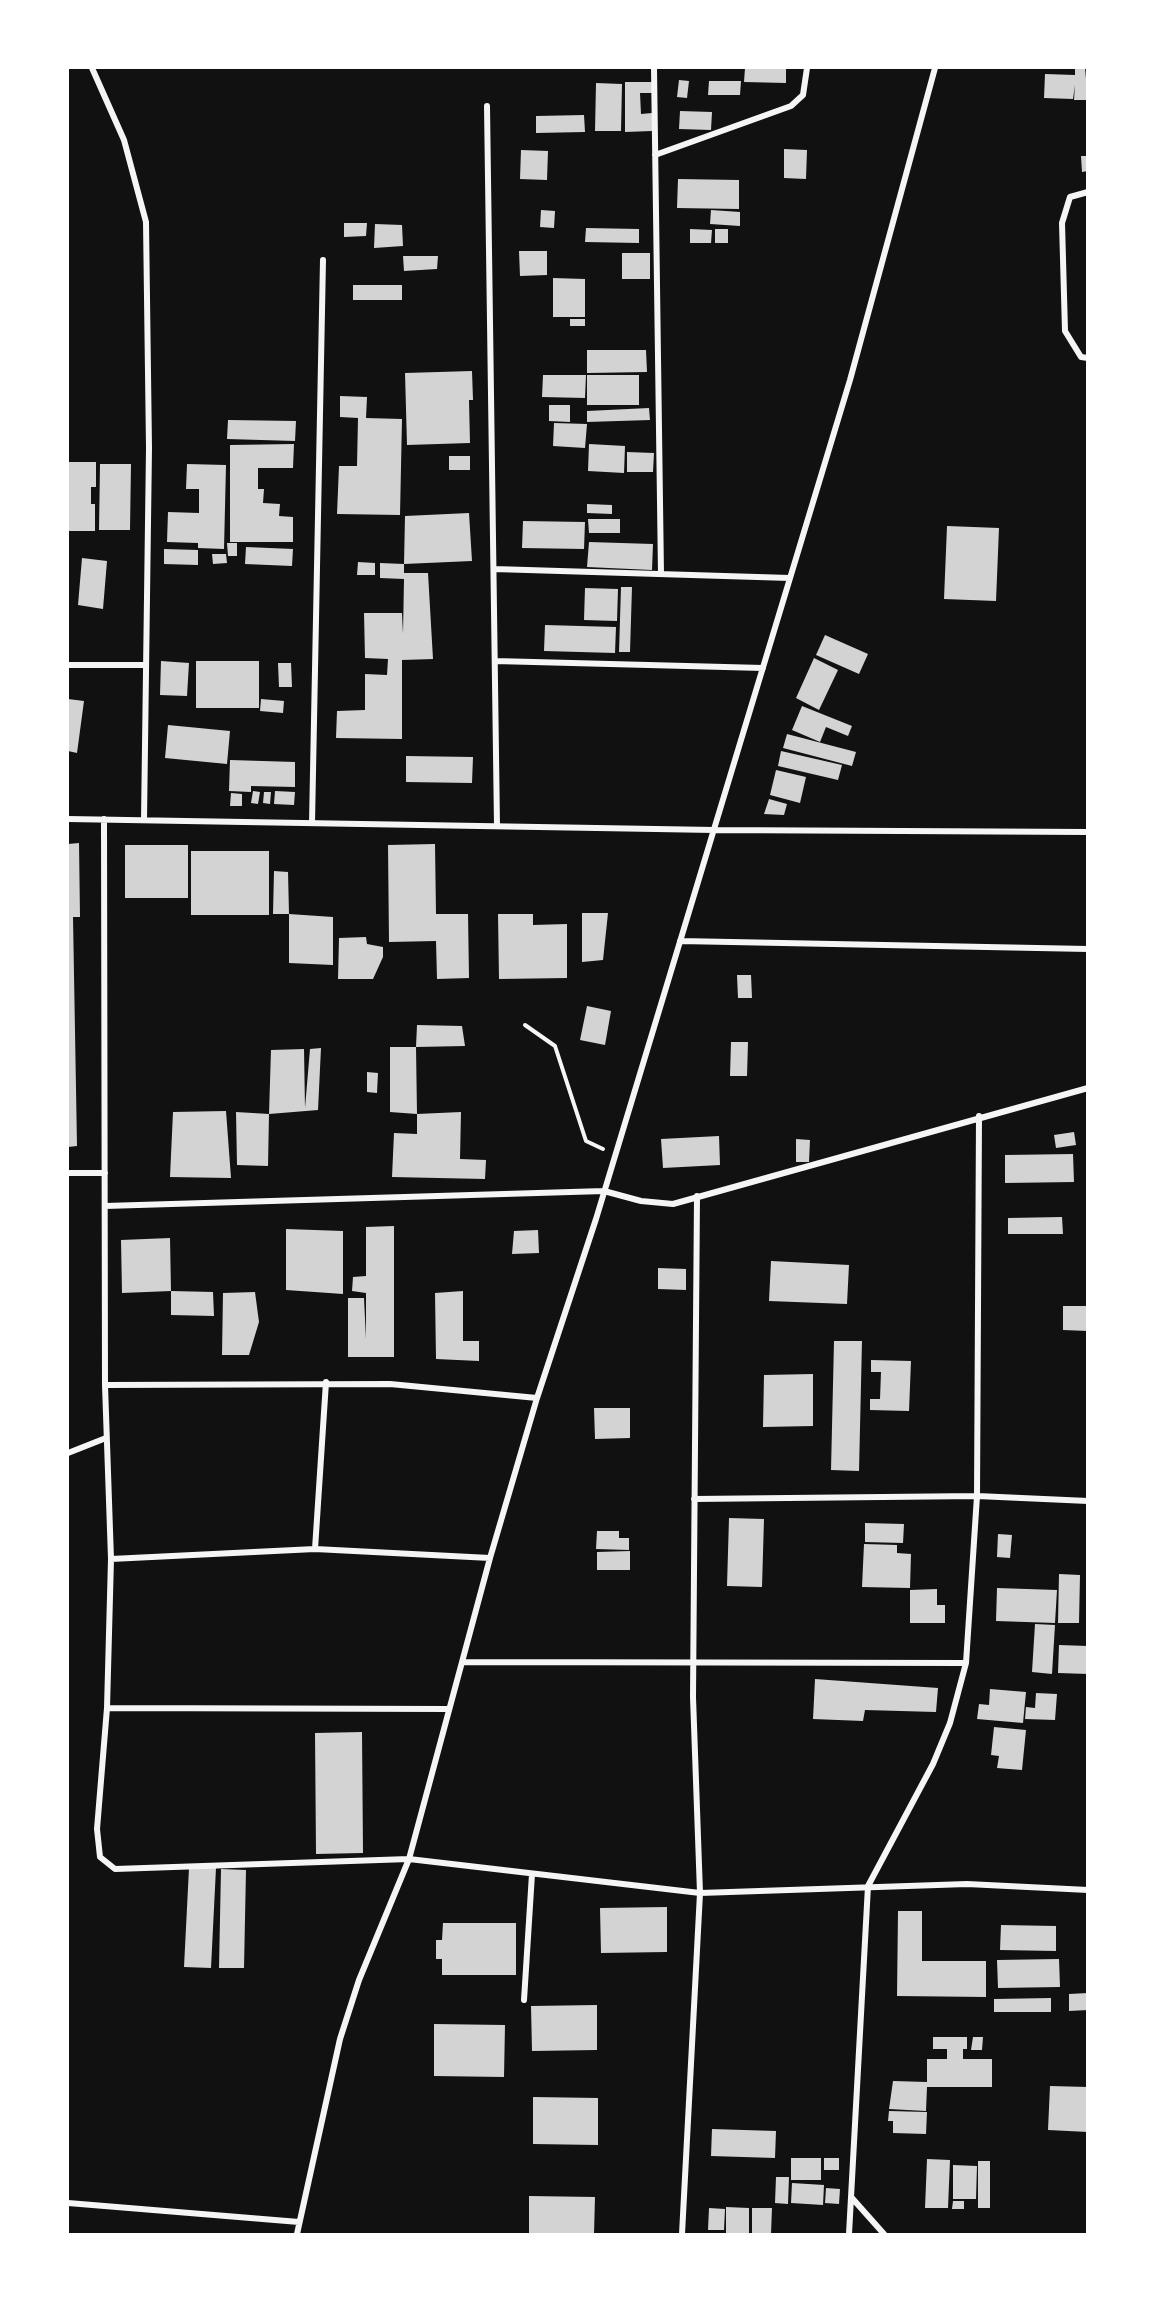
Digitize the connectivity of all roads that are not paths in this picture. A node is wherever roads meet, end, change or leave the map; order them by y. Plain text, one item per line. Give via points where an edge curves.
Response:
1 (92, 68) edge
2 (654, 68) edge
3 (807, 68) edge
4 (935, 68) edge
5 (487, 106) dead end
6 (655, 155) junction
7 (1088, 192) edge
8 (323, 260) dead end
9 (1088, 358) edge
10 (494, 569) junction
11 (661, 574) junction
12 (790, 578) junction
13 (495, 661) junction
14 (68, 665) edge
15 (146, 665) junction
16 (763, 668) junction
17 (68, 819) edge
18 (104, 819) junction
19 (144, 820) junction
20 (312, 822) junction
21 (497, 826) junction
22 (714, 830) junction
23 (1088, 832) edge
24 (680, 941) junction
25 (1088, 949) edge
26 (1088, 1088) edge
27 (979, 1116) junction
28 (68, 1173) edge
29 (105, 1173) junction
30 (604, 1191) junction
31 (697, 1196) junction
32 (105, 1206) junction
33 (326, 1382) junction
34 (105, 1384) junction
35 (537, 1398) junction
36 (106, 1438) junction
37 (68, 1453) edge
38 (977, 1496) junction
39 (694, 1499) junction
40 (1088, 1501) edge
41 (315, 1549) junction
42 (490, 1558) junction
43 (111, 1559) junction
44 (464, 1662) junction
45 (694, 1663) junction
46 (966, 1663) junction
47 (107, 1708) junction
48 (449, 1708) junction
49 (409, 1859) junction
50 (532, 1874) junction
51 (868, 1886) junction
52 (1088, 1890) edge
53 (700, 1893) junction
54 (524, 2000) dead end
55 (852, 2198) junction
56 (68, 2203) edge
57 (299, 2222) junction
58 (297, 2235) edge
59 (682, 2235) edge
60 (849, 2235) edge
61 (884, 2235) edge

1 - 15 street via 124,140 146,222
2 - 6 street
3 - 6 street via 803,95 791,106
4 - 12 street via 850,380
5 - 10 street
6 - 11 street
7 - 9 street via 1071,197 1062,223 1065,331 1081,357
8 - 20 street
10 - 11 street
10 - 13 street
11 - 12 street
12 - 16 street
13 - 16 street
13 - 21 street
14 - 15 street
15 - 19 street
16 - 22 street
17 - 18 street
18 - 19 street
18 - 29 street
19 - 20 street
20 - 21 street
21 - 22 street
22 - 23 street
22 - 24 street
24 - 25 street
24 - 30 street
26 - 27 street
27 - 31 street
27 - 38 street
28 - 29 street
29 - 32 street
30 - 31 street via 673,1204
30 - 32 street
30 - 35 street
31 - 39 street
32 - 34 street
33 - 34 street
33 - 35 street via 390,1383
33 - 41 street
34 - 36 street
35 - 42 street
36 - 37 street
36 - 43 street
38 - 39 street
38 - 40 street
38 - 46 street
39 - 45 street
41 - 42 street
41 - 43 street
42 - 44 street
43 - 47 street
44 - 45 street
44 - 48 street
45 - 46 street
45 - 53 street
46 - 51 street via 950,1723 933,1764
47 - 48 street
47 - 49 street via 97,1829 100,1857 115,1869
48 - 49 street
49 - 50 street
49 - 57 street via 359,1980 340,2039
50 - 53 street
50 - 54 street
51 - 52 street via 967,1884
51 - 53 street
51 - 55 street
53 - 59 street
55 - 60 street
55 - 61 street
56 - 57 street
57 - 58 street

